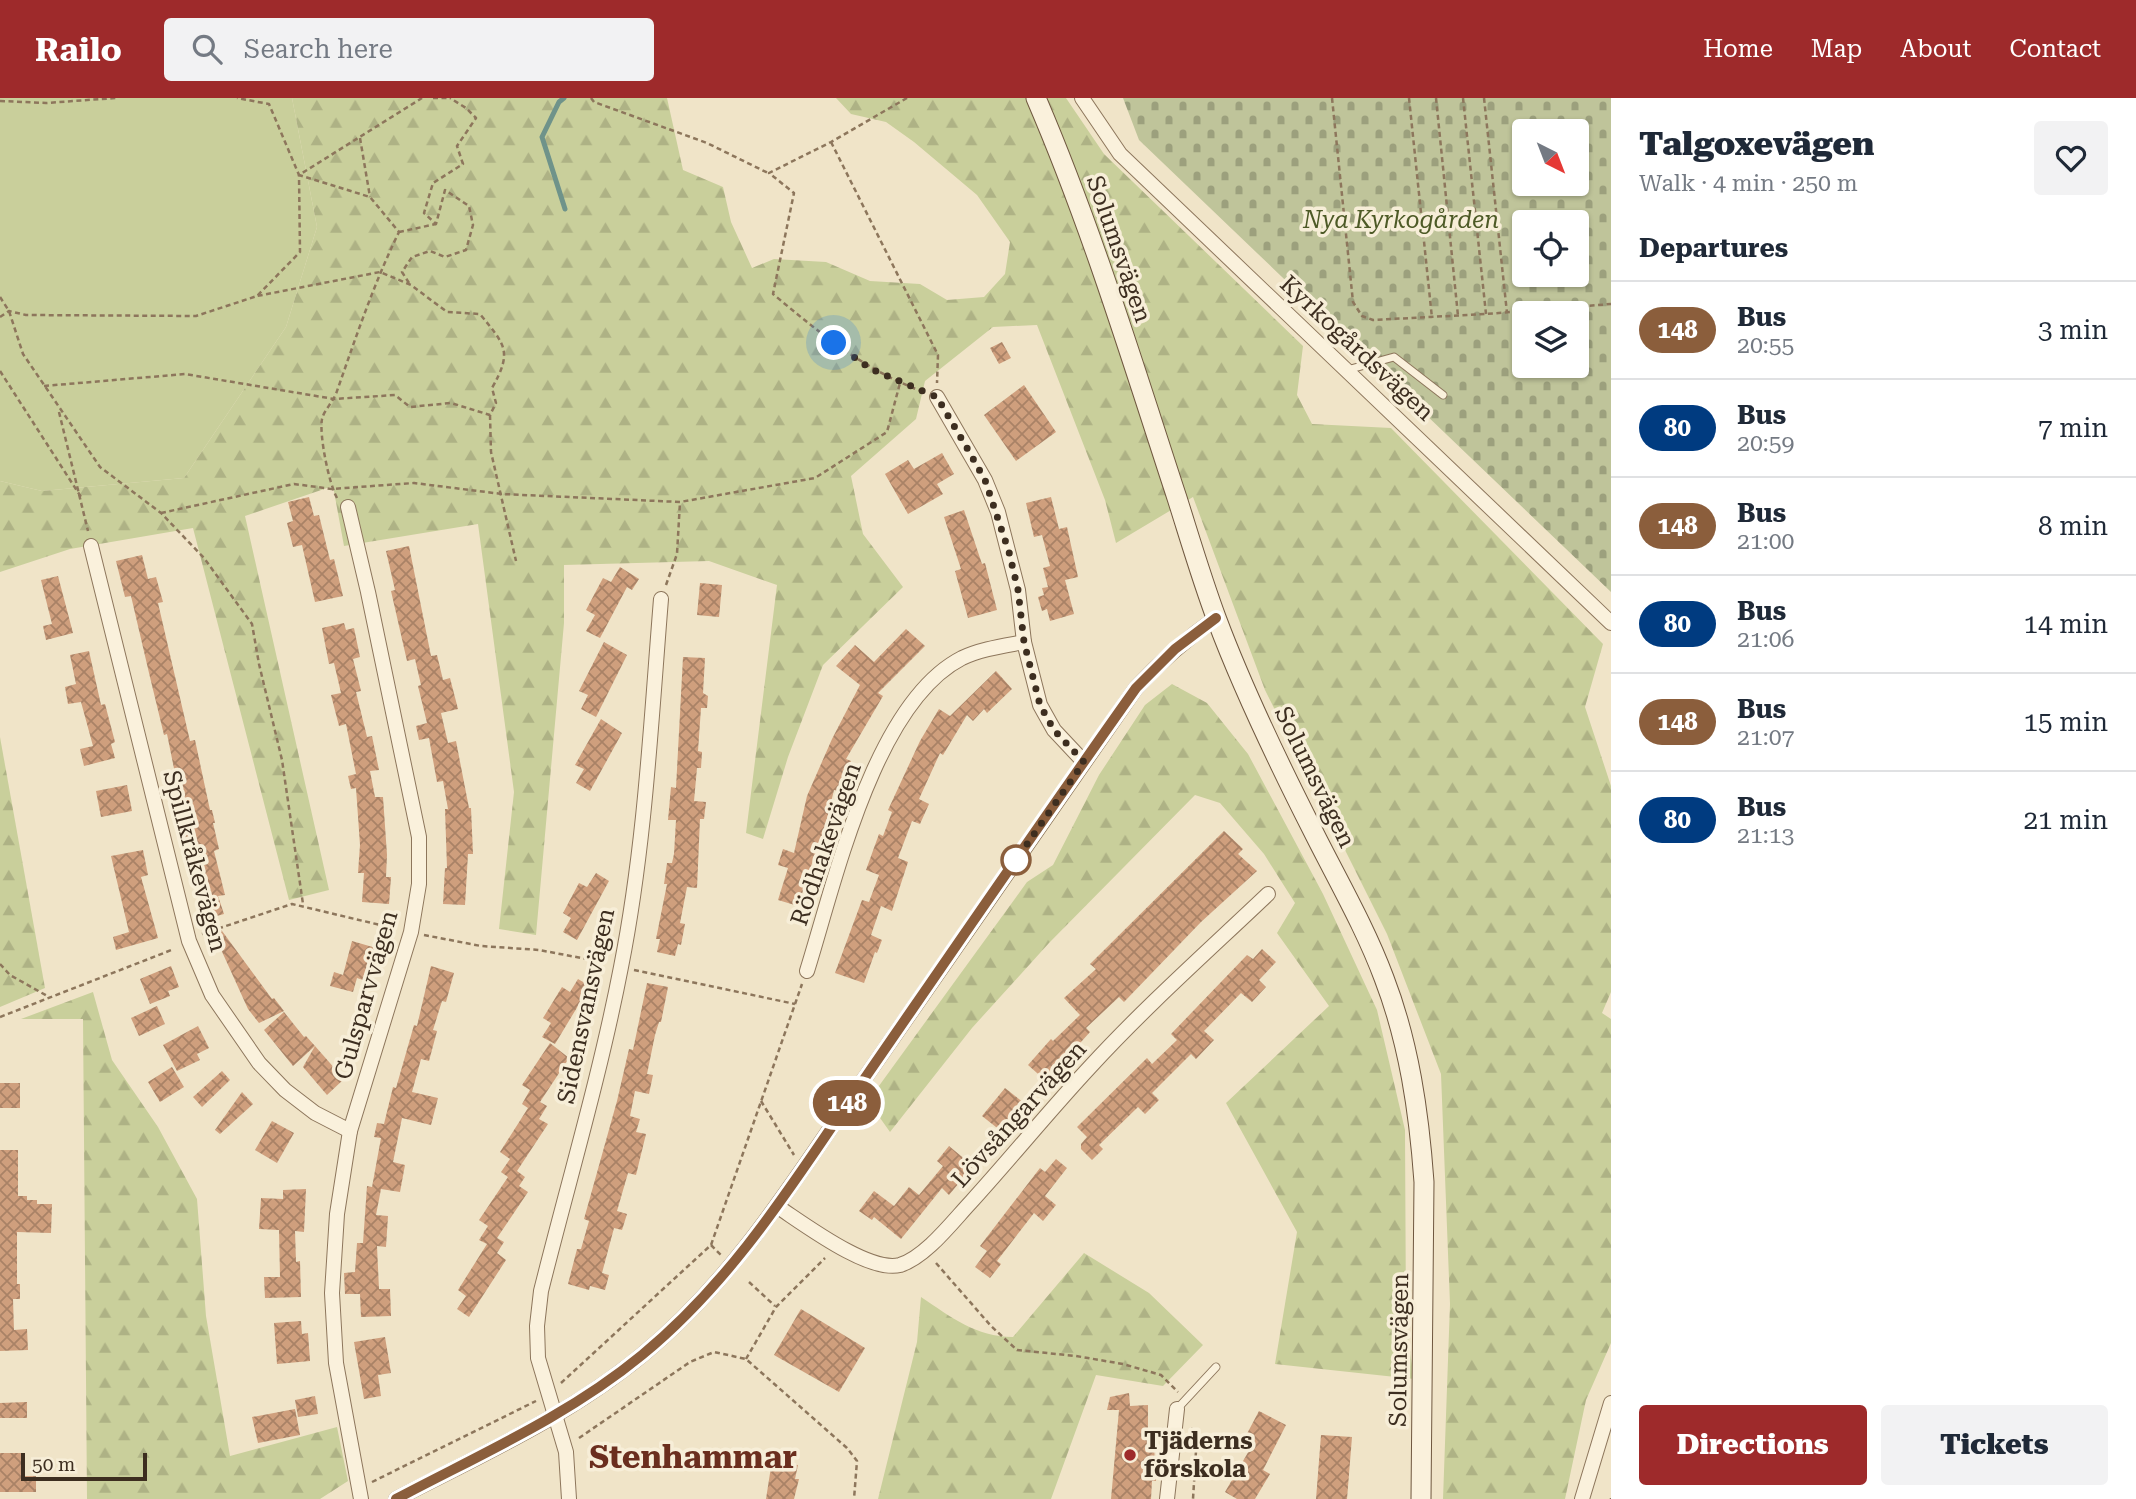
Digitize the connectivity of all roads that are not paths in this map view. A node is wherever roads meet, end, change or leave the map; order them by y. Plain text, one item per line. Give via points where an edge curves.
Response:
1 (1036, 98) edge
2 (1082, 98) edge
3 (1346, 370) junction
4 (1443, 396) dead end
5 (937, 397) road end
6 (348, 507) dead end
7 (91, 546) road end
8 (661, 599) road end
9 (1216, 618) junction
10 (1611, 622) edge
11 (1024, 642) junction
12 (1084, 762) junction
13 (1268, 894) dead end
14 (807, 971) road end
15 (351, 1131) junction
16 (778, 1207) junction
17 (1216, 1367) dead end
18 (1179, 1402) joint
19 (1611, 1403) edge
20 (557, 1415) junction
21 (361, 1499) edge
22 (396, 1499) edge
23 (569, 1499) edge
24 (1167, 1499) edge
25 (1421, 1499) edge
26 (1582, 1499) edge

1 - 9 main road, Solumsvägen via 1060,152
2 - 3 street, Kyrkogårdsvägen via 1120,154
3 - 4 lane via 1394,357
3 - 10 street, Kyrkogårdsvägen
5 - 11 street via 985,480 998,512 1018,590
6 - 15 street, Gulsparvvägen via 409,782 419,849 411,932
7 - 15 street, Spillkråkevägen via 189,941 212,995 259,1063 285,1090 316,1114
8 - 20 street, Sidensvansvägen via 646,794 622,966 541,1291 538,1359
9 - 12 street via 1136,688
9 - 25 main road, Solumsvägen via 1263,729 1379,967 1413,1082 1424,1182
11 - 12 street via 1047,719
11 - 14 street, Rödhakevägen via 962,658 938,674 903,713 856,814
12 - 16 street
13 - 16 street, Lövsångarvägen via 1135,1020 925,1250 899,1265 883,1265 837,1245
15 - 21 street, Gulsparvvägen via 337,1214 332,1293 336,1363
16 - 20 street via 732,1266 677,1324 601,1387
17 - 18 lane
18 - 24 street
19 - 26 street
20 - 22 street
20 - 23 street, Sidensvansvägen

